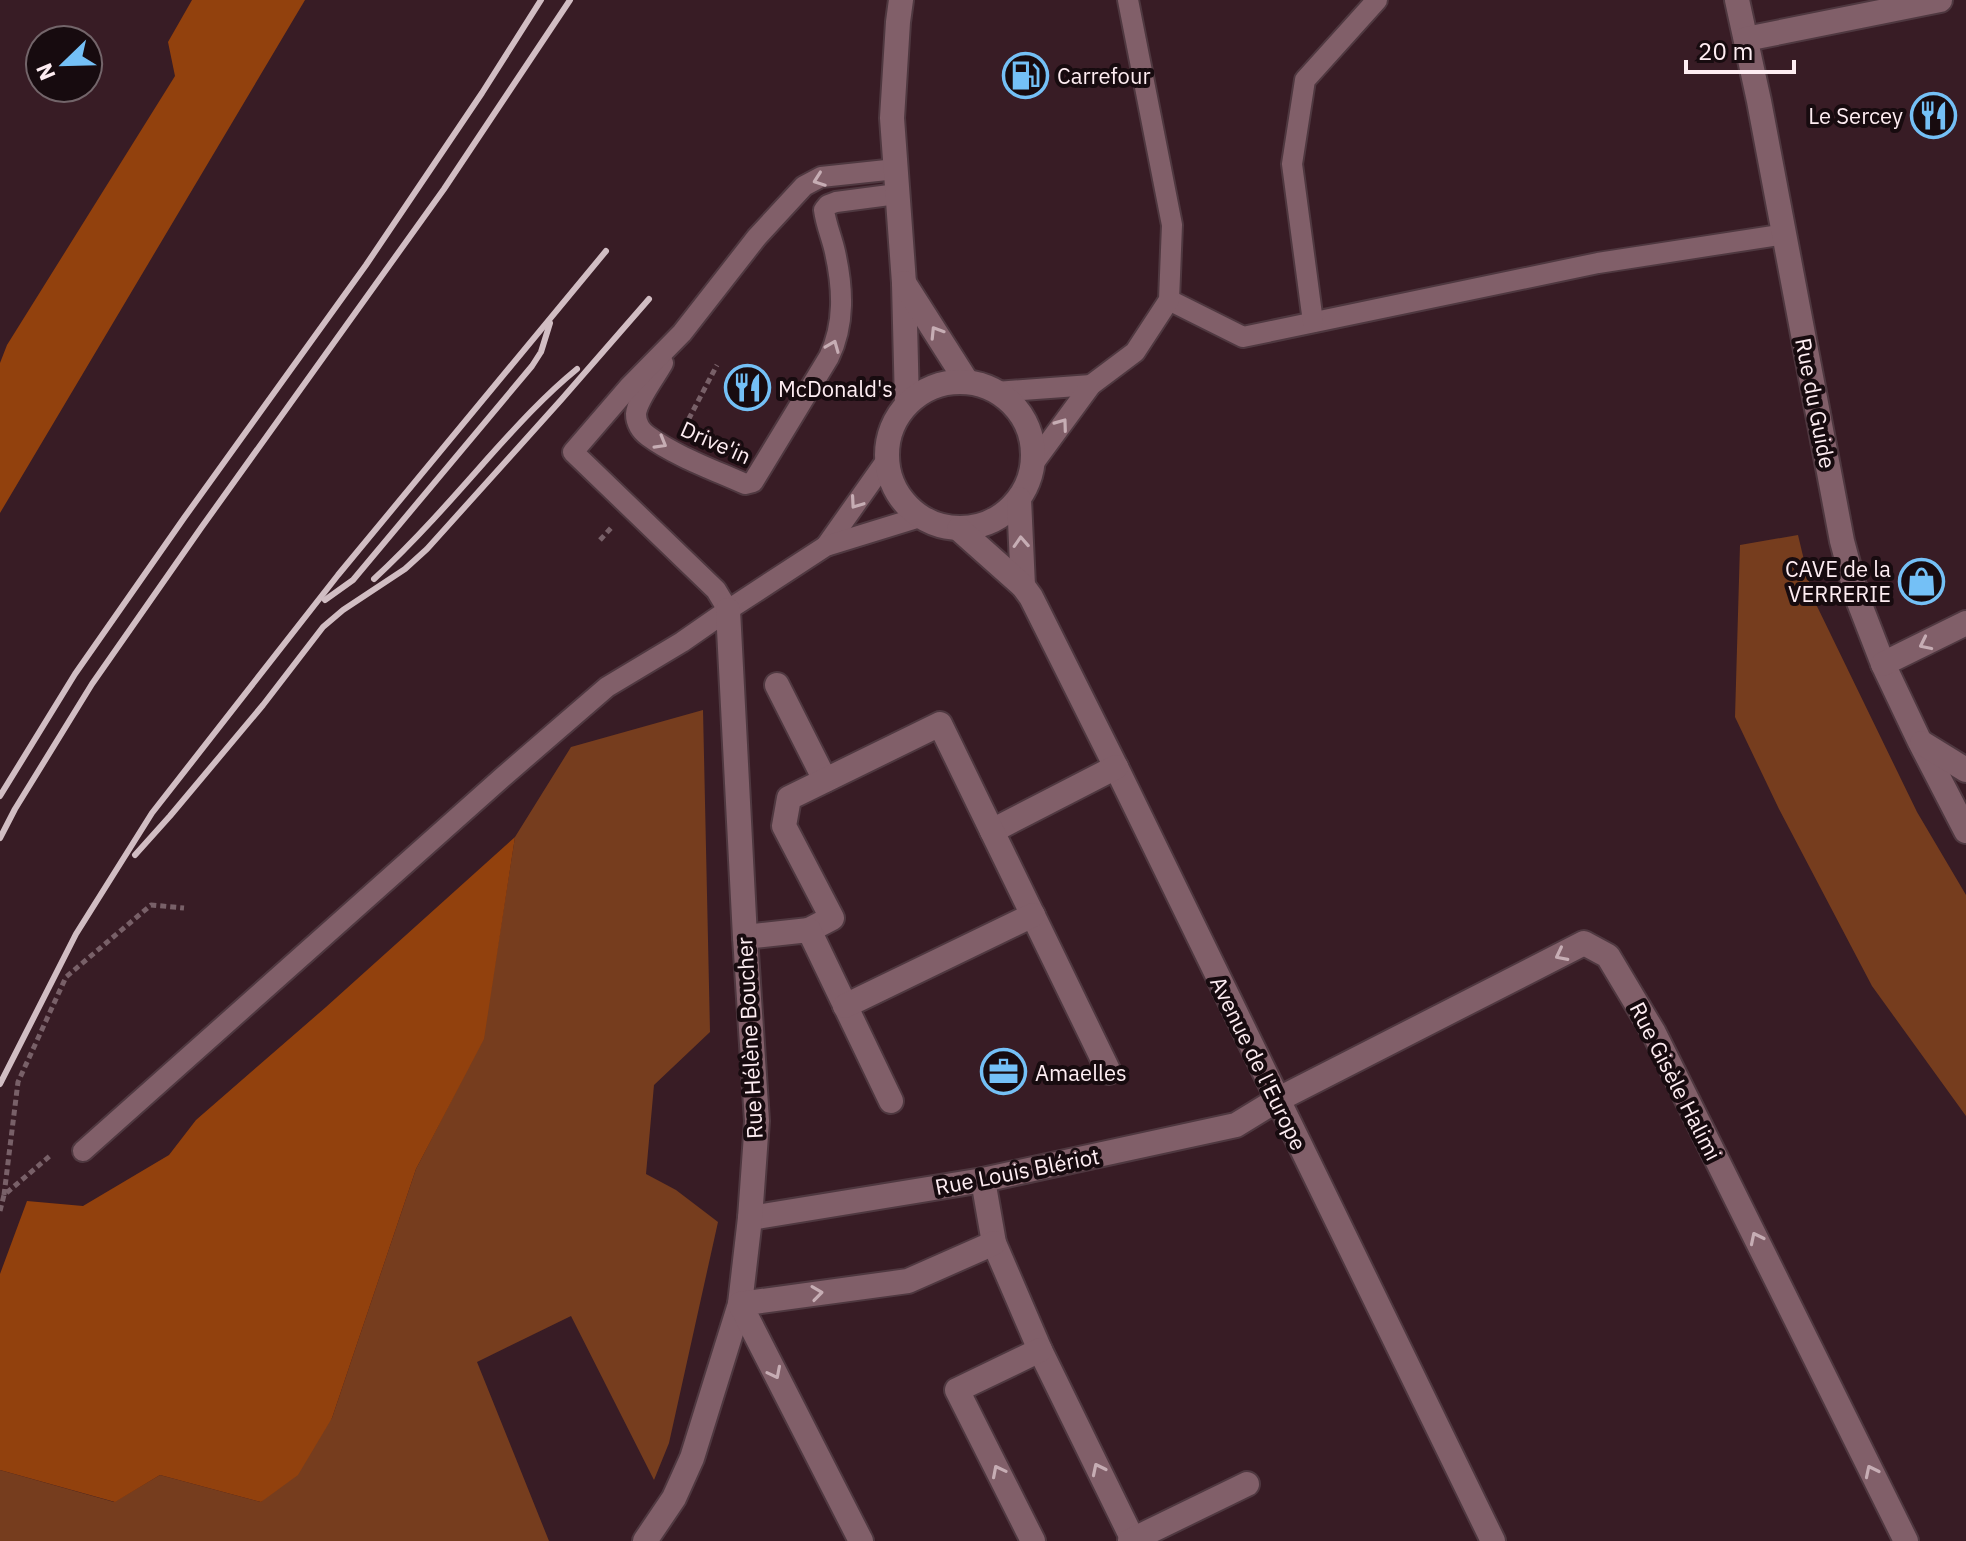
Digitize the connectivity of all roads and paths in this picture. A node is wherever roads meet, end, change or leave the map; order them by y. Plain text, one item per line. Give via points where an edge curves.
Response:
1 (901, 0) edge
2 (1128, 0) edge
3 (1377, 0) edge
4 (1737, 0) edge
5 (1940, 0) edge
6 (1746, 39) junction
7 (896, 169) junction
8 (897, 194) junction
9 (1785, 234) junction
10 (904, 283) junction
11 (1169, 300) junction
12 (1313, 322) junction
13 (682, 333) junction
14 (967, 382) junction
15 (1091, 385) junction
16 (996, 392) junction
17 (907, 404) junction
18 (886, 461) junction
19 (1033, 464) junction
20 (1019, 499) junction
21 (920, 517) junction
22 (959, 529) junction
23 (607, 533) dead end
24 (600, 540) dead end
25 (826, 546) junction
26 (1023, 586) junction
27 (728, 610) junction
28 (1966, 623) edge
29 (1883, 664) junction
30 (777, 685) dead end
31 (1920, 742) junction
32 (1116, 767) junction
33 (1966, 770) edge
34 (825, 780) junction
35 (992, 831) junction
36 (1966, 831) edge
37 (184, 908) dead end
38 (1033, 915) junction
39 (809, 930) junction
40 (745, 937) junction
41 (845, 1006) junction
42 (1109, 1072) dead end
43 (1277, 1100) junction
44 (891, 1101) dead end
45 (83, 1151) dead end
46 (51, 1155) dead end
47 (983, 1180) junction
48 (4, 1195) junction
49 (0, 1211) edge
50 (750, 1218) junction
51 (994, 1243) junction
52 (740, 1304) junction
53 (1040, 1350) junction
54 (1247, 1484) dead end
55 (1131, 1540) edge
56 (645, 1541) edge
57 (861, 1541) edge
58 (1033, 1541) edge
59 (1493, 1541) edge
60 (1906, 1541) edge

1 - 7 street via 892,118
2 - 11 lane via 1172,225
3 - 12 lane via 1305,80 1292,164
4 - 6 street, Rue du Guide
5 - 6 street
6 - 9 street, Rue du Guide
7 - 8 street
7 -> 13 lane via 821,177 804,186
8 - 10 street
13 -> 8 lane, Drive'in via 641,400 636,413 640,427 677,453 745,484 753,482 837,340 840,285 824,210 836,202
9 - 12 lane via 1598,263
9 - 29 street, Rue du Guide via 1842,541
14 -> 10 street
10 - 17 street
11 - 12 lane via 1243,337
11 - 15 lane via 1135,352
13 - 27 lane via 573,452 716,590
14 - 16 street
14 - 17 street via 946,383
15 - 16 lane
19 -> 15 lane
16 - 19 street via 1025,423
17 - 18 street via 895,421
18 - 21 street via 903,502
18 -> 25 lane
19 - 20 street
20 - 22 street via 993,521
26 -> 20 street, Avenue de l'Europe
21 - 22 street
21 - 25 lane
22 - 26 street, Avenue de l'Europe
23 - 24 path
25 - 27 lane
26 - 32 street, Avenue de l'Europe
27 - 40 street, Rue Hélène Boucher
27 - 45 lane via 607,687
28 -> 29 street
29 - 31 street, Rue du Guide
30 - 34 street
31 - 33 street
31 - 36 street, Rue du Guide
32 - 35 street
32 - 43 street, Avenue de l'Europe
34 - 35 street via 940,724
34 - 39 street via 789,798 784,826 832,918
35 - 38 street
37 - 48 path via 151,905 66,977 18,1082
38 - 41 street
38 - 42 street
39 - 40 street
39 - 41 street
40 - 50 street, Rue Hélène Boucher via 757,1121
41 - 44 street
43 - 47 street, Rue Louis Blériot via 1236,1125
43 - 59 street, Avenue de l'Europe
60 -> 43 street, Rue Gisèle Halimi via 1654,1033 1608,956 1584,943
46 - 48 path
47 - 50 street, Rue Louis Blériot
47 - 51 street
48 - 49 path
50 - 52 street, Rue Hélène Boucher
52 -> 51 street via 908,1281
51 - 53 street
52 - 56 street, Rue Hélène Boucher via 692,1458 674,1498
52 -> 57 street
55 -> 53 street
58 -> 53 street via 957,1390
54 - 55 street

